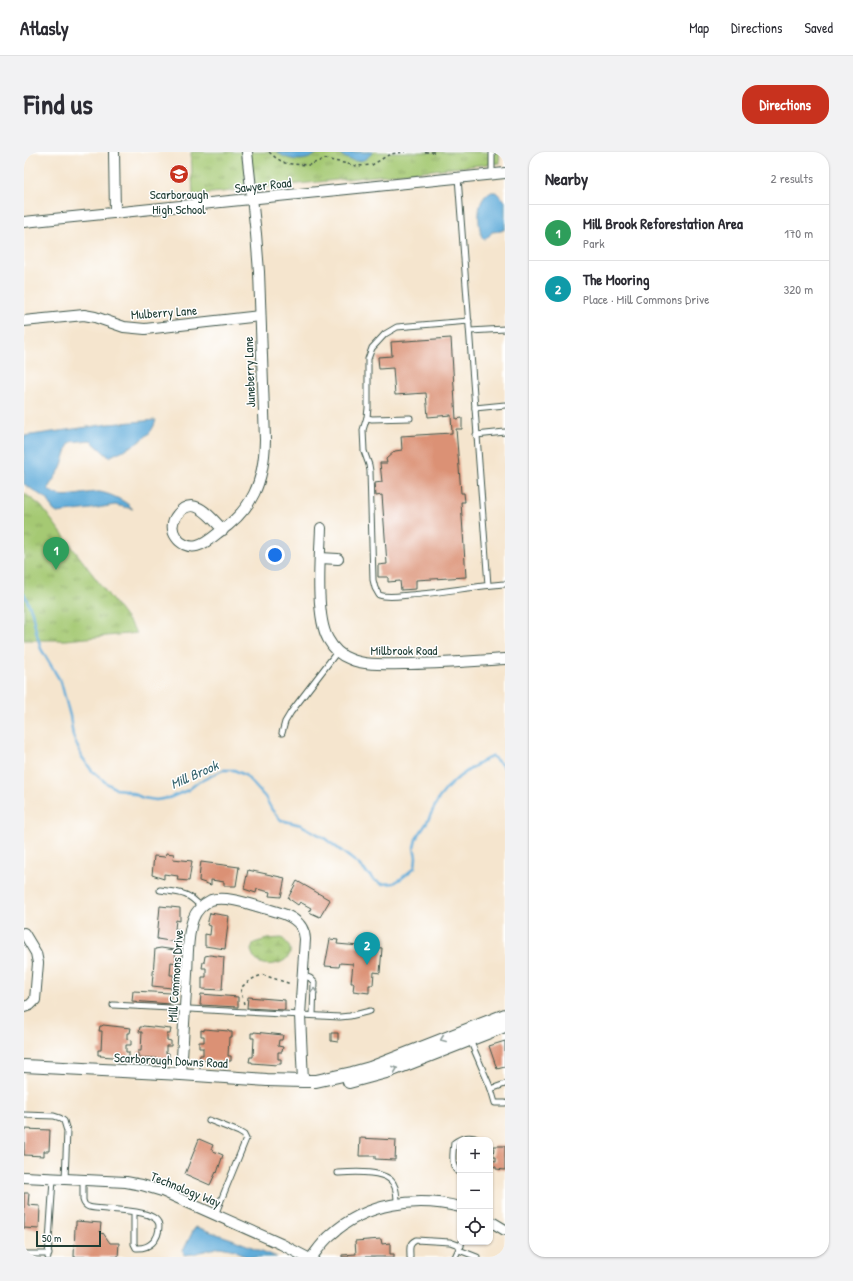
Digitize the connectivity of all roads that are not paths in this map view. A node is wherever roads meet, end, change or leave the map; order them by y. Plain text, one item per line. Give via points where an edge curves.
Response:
1 (114, 152) edge
2 (247, 152) edge
3 (492, 152) edge
4 (505, 173) edge
5 (492, 175) junction
6 (458, 177) junction
7 (253, 199) junction
8 (115, 213) junction
9 (24, 222) edge
10 (260, 316) junction
11 (24, 321) edge
12 (470, 321) junction
13 (505, 329) edge
14 (470, 331) junction
15 (505, 405) edge
16 (475, 408) junction
17 (367, 418) junction
18 (410, 418) dead end
19 (505, 432) edge
20 (476, 435) junction
21 (321, 528) dead end
22 (223, 530) junction
23 (320, 558) junction
24 (338, 559) dead end
25 (505, 584) edge
26 (488, 585) junction
27 (337, 652) junction
28 (505, 659) edge
29 (282, 733) dead end
30 (160, 890) dead end
31 (201, 907) junction
32 (24, 933) edge
33 (302, 975) junction
34 (113, 1005) dead end
35 (24, 1006) edge
36 (185, 1009) junction
37 (370, 1011) dead end
38 (300, 1015) junction
39 (505, 1015) edge
40 (313, 1016) junction
41 (505, 1026) edge
42 (468, 1035) junction
43 (24, 1066) edge
44 (181, 1074) junction
45 (303, 1081) junction
46 (505, 1084) edge
47 (491, 1089) junction
48 (505, 1103) edge
49 (24, 1115) edge
50 (209, 1120) dead end
51 (457, 1141) edge
52 (457, 1171) edge
53 (338, 1173) dead end
54 (24, 1177) edge
55 (53, 1179) junction
56 (65, 1179) junction
57 (83, 1180) junction
58 (397, 1204) junction
59 (457, 1206) edge
60 (134, 1212) junction
61 (216, 1215) junction
62 (493, 1222) edge
63 (505, 1230) edge
64 (461, 1246) edge
65 (24, 1254) edge
66 (48, 1256) edge
67 (306, 1257) edge
68 (312, 1257) edge
69 (410, 1257) edge
70 (455, 1257) edge
71 (477, 1257) edge

1 - 8 street
2 - 7 street, Juneberry Lane
3 - 5 lane
4 - 5 street, Sawyer Road
5 - 6 street, Sawyer Road
6 - 7 street, Sawyer Road
6 - 12 lane
7 - 8 street, Sawyer Road
7 - 10 street, Juneberry Lane
8 - 9 street, Sawyer Road
10 - 11 street, Mulberry Lane via 145,329 124,327 84,316
10 - 22 street, Juneberry Lane via 265,440 263,467 249,503
12 - 14 lane
12 - 17 lane via 397,327 385,334 372,348 368,359
13 - 14 lane
14 - 16 lane
15 - 16 lane
16 - 20 lane
17 - 18 lane
17 - 26 lane via 363,430 364,451 370,471 373,580 376,592 380,596 393,597
19 - 20 lane
20 - 26 lane
21 - 23 street
22 - 22 street, Juneberry Lane via 203,510 195,506 180,511 173,524 176,538 181,543 191,546 200,545
23 - 24 street
23 - 27 street via 322,623 327,638
25 - 26 lane
27 - 28 street, Millbrook Road via 356,661 384,664 435,664
27 - 29 lane via 291,712
30 - 31 lane via 187,894
31 - 33 street via 212,900 228,899 294,919 302,928 305,937
31 - 36 street, Mill Commons Drive via 194,916 191,929
32 - 35 street via 36,953 38,964 35,1000
33 - 38 street
40 -> 33 lane via 314,982
34 - 36 lane
36 - 38 lane
36 - 44 street, Mill Commons Drive
37 - 40 lane via 345,1017
38 - 40 lane
38 - 45 street
39 - 42 street, Scarborough Downs Road
41 - 42 street, Scarborough Downs Road
42 - 45 street, Scarborough Downs Road via 390,1071 365,1079 331,1085
42 - 47 lane
43 - 44 street, Scarborough Downs Road
44 - 45 street, Scarborough Downs Road
46 - 47 lane
47 - 48 lane via 495,1102
49 - 56 lane via 54,1116 64,1121 67,1131
50 - 61 lane via 240,1132 246,1139
51 - 52 lane via 454,1143 454,1166
53 - 58 lane via 362,1172 388,1178 394,1184
54 - 55 street, Technology Way
55 - 56 street, Technology Way
55 - 66 lane
56 - 57 street, Technology Way
57 - 60 lane via 83,1200 86,1206
57 - 61 street, Technology Way via 142,1185
58 - 59 street via 429,1202
58 - 68 street via 367,1212 349,1222 332,1233
60 - 60 lane via 152,1216 159,1223 160,1228 154,1243 146,1247 136,1248 134,1244
61 - 67 street, Technology Way
62 - 63 street
64 - 69 lane via 450,1242 416,1240 411,1243
64 - 70 lane
64 - 71 lane
65 - 66 lane

